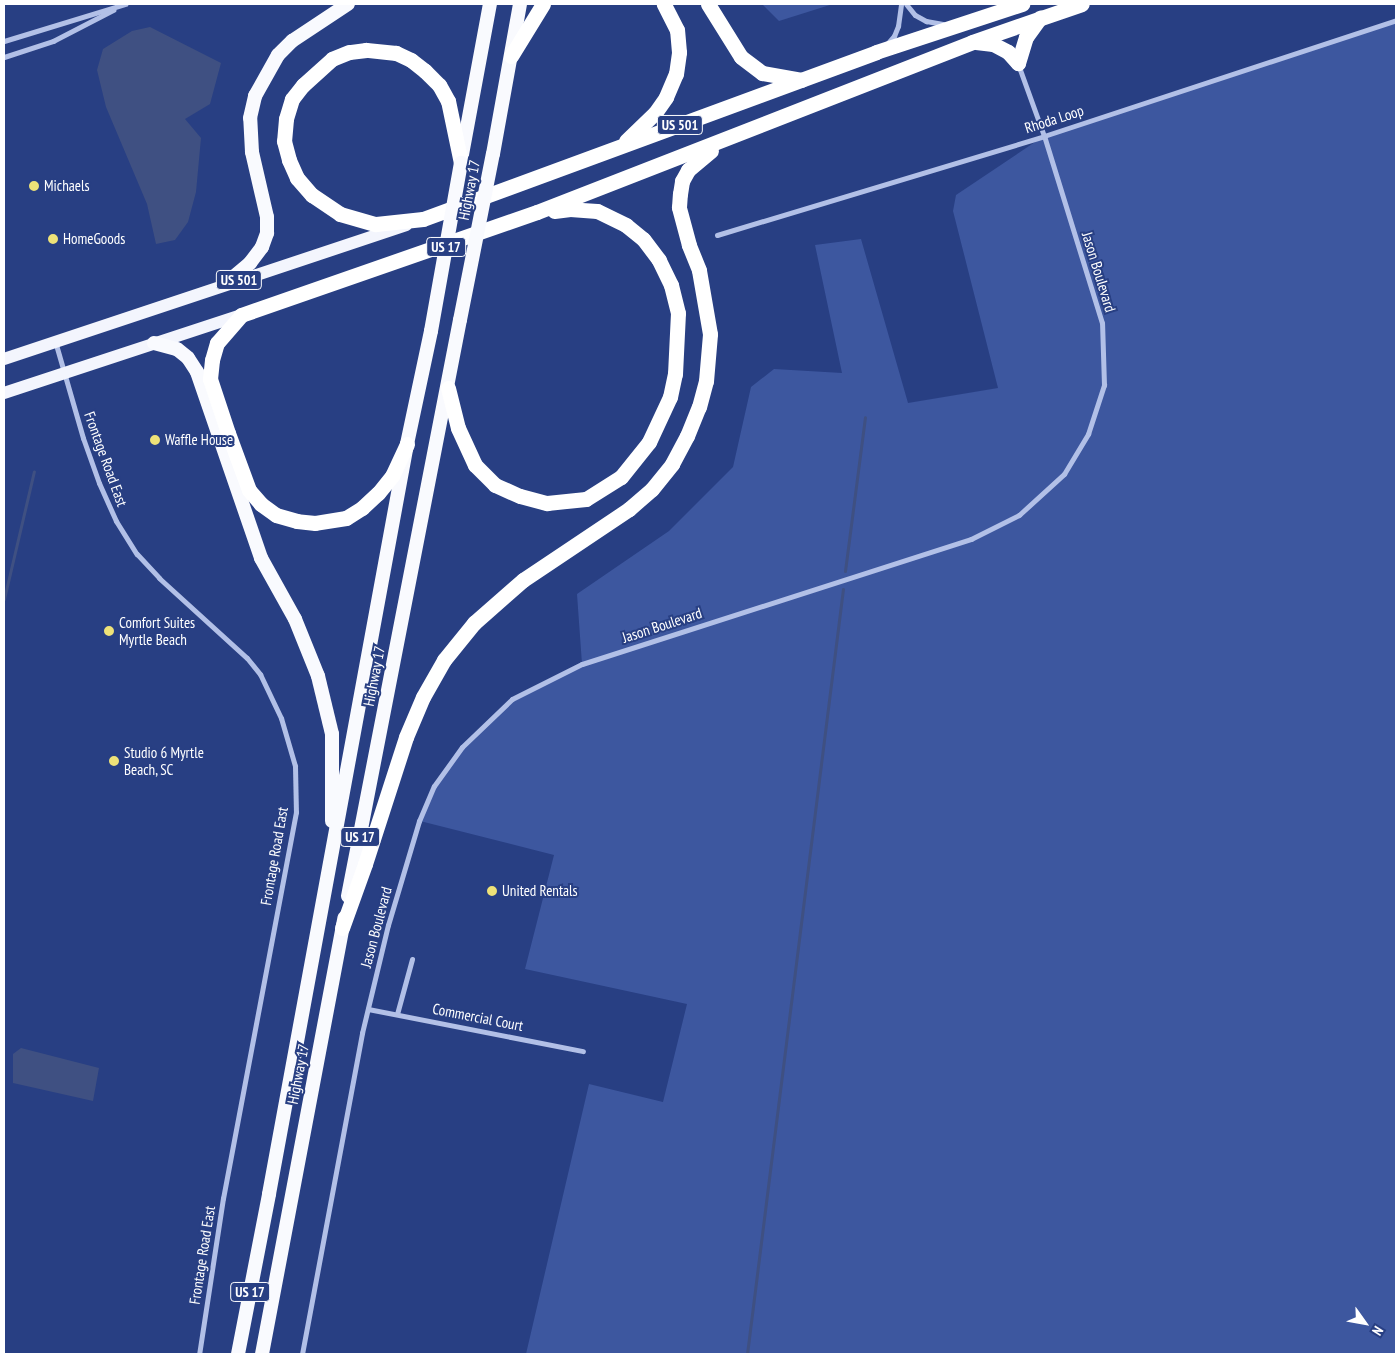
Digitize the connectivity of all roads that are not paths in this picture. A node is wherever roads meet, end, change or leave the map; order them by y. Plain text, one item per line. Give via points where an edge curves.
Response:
1 (125, 4) edge
2 (348, 4) edge
3 (490, 4) edge
4 (520, 4) edge
5 (544, 4) edge
6 (664, 4) edge
7 (708, 4) edge
8 (901, 4) edge
9 (906, 4) edge
10 (1022, 4) edge
11 (1082, 4) edge
12 (117, 8) junction
13 (1040, 18) junction
14 (1396, 20) edge
15 (956, 25) junction
16 (4, 41) edge
17 (972, 42) junction
18 (876, 52) junction
19 (511, 56) junction
20 (4, 57) edge
21 (1018, 63) junction
22 (802, 80) junction
23 (1044, 136) junction
24 (732, 137) junction
25 (615, 149) junction
26 (461, 162) junction
27 (538, 212) junction
28 (423, 219) junction
29 (716, 235) dead end
30 (225, 284) junction
31 (241, 315) junction
32 (54, 341) junction
33 (154, 343) junction
34 (4, 359) edge
35 (64, 374) junction
36 (448, 388) junction
37 (4, 393) edge
38 (408, 444) junction
39 (332, 855) junction
40 (342, 928) junction
41 (412, 959) dead end
42 (368, 1009) junction
43 (397, 1014) junction
44 (583, 1051) dead end
45 (199, 1354) edge
46 (238, 1354) edge
47 (262, 1354) edge
48 (302, 1354) edge

1 - 12 street
2 - 30 highway via 292,41 278,55 255,96 250,118 252,152 267,217 267,233 262,247 250,263
3 - 26 highway, Highway 17 / US 17
4 - 19 highway, Highway 17 / US 17
5 - 19 highway
6 - 25 highway via 677,30 676,74 666,97 641,129
7 - 22 highway via 741,57 762,73
8 - 18 street via 901,16 894,36
9 - 15 street via 915,15 926,21
10 - 15 highway, US 501
11 - 13 highway, US 501
12 - 16 street via 96,11
12 - 20 street via 53,41
13 - 17 highway, US 501
13 - 21 highway via 1026,37
14 - 23 street, Rhoda Loop
15 - 18 highway, US 501
17 - 21 highway via 993,44 1008,52
17 - 24 highway, US 501
18 - 22 highway, US 501
19 - 36 highway, Highway 17 / US 17, bridge
21 - 23 street, Jason Boulevard
22 - 25 highway, US 501
23 - 29 street, Rhoda Loop
23 - 42 street, Jason Boulevard via 1102,323 1104,385 1088,434 1064,474 1019,515 971,539 582,664 512,699 462,747 434,786 391,916
24 - 27 highway, US 501
24 - 40 highway via 697,160 682,181 679,207 699,270 710,334 706,382 687,436 672,464 641,499 523,580 474,623 444,660 406,737
25 - 28 highway, US 501
26 - 28 highway via 448,101 439,85 411,60 396,54 366,50 332,59 316,71 292,99 284,141 296,178 312,195 340,214 376,224
26 - 38 highway, Highway 17 / US 17, bridge
27 - 31 highway, US 501
27 - 36 highway via 570,209 597,212 626,225 643,239 658,260 671,285 678,313 678,346 670,397 660,421 645,448 621,477 586,499 547,503 495,485 475,465 458,428
28 - 30 main road, US 501
30 - 32 main road, US 501
31 - 33 main road, US 501
31 - 38 highway via 213,351 210,379 249,490 261,504 276,515 297,521 314,523 346,518 378,493 392,476
32 - 34 main road, US 501
32 - 35 street, Frontage Road East
33 - 35 main road, US 501
33 - 39 highway via 177,349 197,372 261,558 295,619 318,676 332,734
35 - 37 main road, US 501
35 - 45 street, Frontage Road East via 83,438 116,521 159,578 242,653 260,674 281,718 295,766 296,812 223,1198
36 - 40 highway, Highway 17 / US 17
38 - 39 highway, Highway 17 / US 17
39 - 46 highway, Highway 17 / US 17
40 - 47 highway, Highway 17 / US 17
41 - 43 street
42 - 43 street, Commercial Court
42 - 48 street, Jason Boulevard
43 - 44 street, Commercial Court

